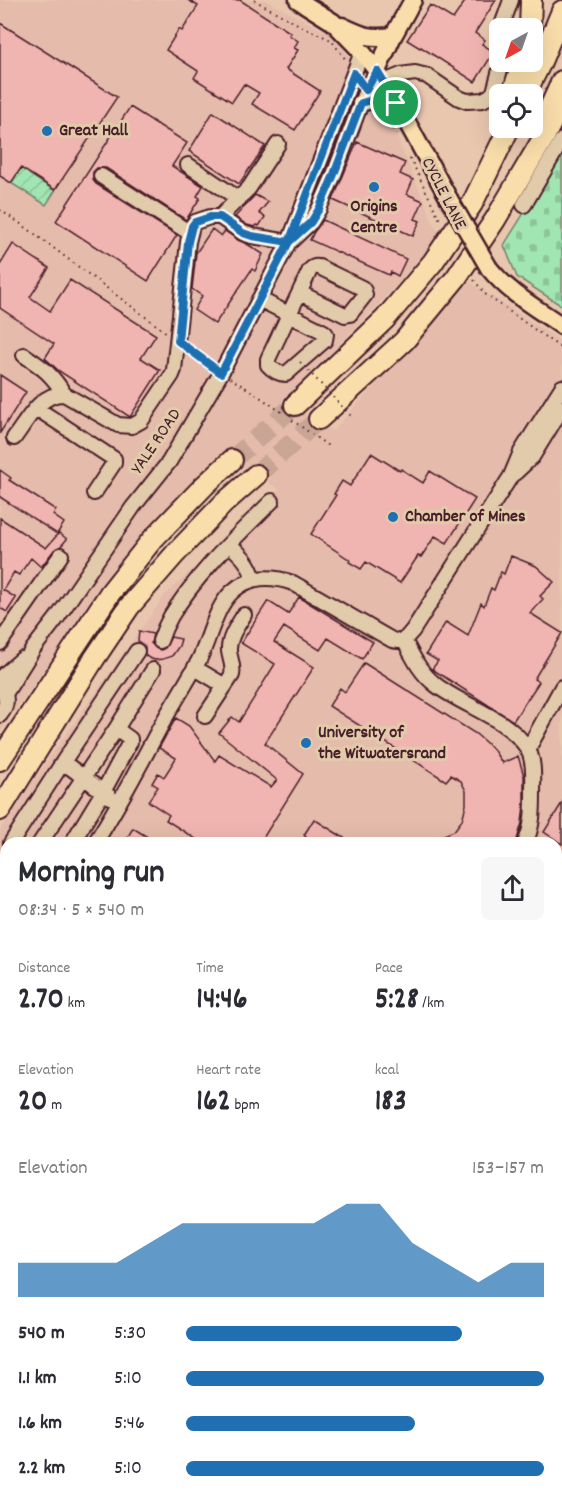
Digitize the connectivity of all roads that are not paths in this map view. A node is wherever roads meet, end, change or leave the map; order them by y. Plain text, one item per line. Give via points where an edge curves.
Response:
1 (298, 0) edge
2 (413, 0) edge
3 (511, 0) edge
4 (531, 0) edge
5 (562, 11) edge
6 (505, 18) edge
7 (531, 18) edge
8 (333, 22) junction
9 (393, 36) junction
10 (362, 52) junction
11 (499, 72) edge
12 (381, 77) junction
13 (562, 81) edge
14 (530, 84) edge
15 (367, 101) junction
16 (562, 101) edge
17 (396, 103) junction
18 (498, 138) edge
19 (504, 138) edge
20 (562, 140) edge
21 (278, 144) dead end
22 (188, 165) dead end
23 (491, 165) junction
24 (101, 176) dead end
25 (516, 183) junction
26 (239, 199) junction
27 (524, 205) dead end
28 (220, 217) junction
29 (190, 233) junction
30 (289, 242) junction
31 (300, 293) junction
32 (260, 299) junction
33 (289, 314) junction
34 (562, 326) edge
35 (24, 355) dead end
36 (562, 387) edge
37 (64, 394) junction
38 (295, 405) tunnel mouth
39 (36, 408) junction
40 (562, 408) edge
41 (319, 419) tunnel mouth
42 (14, 438) dead end
43 (232, 460) tunnel mouth
44 (256, 475) tunnel mouth
45 (511, 476) junction
46 (94, 493) dead end
47 (272, 501) dead end
48 (229, 544) junction
49 (61, 555) dead end
50 (254, 579) junction
51 (244, 615) dead end
52 (1, 639) edge
53 (404, 640) junction
54 (160, 641) dead end
55 (33, 650) junction
56 (137, 651) dead end
57 (195, 668) junction
58 (153, 670) dead end
59 (0, 678) edge
60 (225, 687) junction
61 (562, 687) edge
62 (2, 691) edge
63 (0, 715) edge
64 (206, 716) dead end
65 (116, 729) junction
66 (528, 749) junction
67 (0, 760) edge
68 (63, 762) junction
69 (84, 777) junction
70 (103, 792) junction
71 (119, 804) junction
72 (0, 810) edge
73 (15, 837) edge
74 (44, 837) edge
75 (76, 837) edge
76 (99, 837) edge
77 (528, 837) edge

1 - 8 main road
2 - 9 main road
3 - 6 street
4 - 7 highway
5 - 14 highway
8 - 9 main road via 368,37
8 - 10 main road
9 - 12 main road
10 - 12 main road
10 - 30 street, YALE ROAD
11 - 12 street via 490,96 467,101 427,76 414,73
12 - 15 street, YALE ROAD via 366,90
12 - 17 main road
13 - 25 highway
15 - 17 main road via 380,98
15 - 30 street, YALE ROAD via 319,209
16 - 25 highway
17 - 34 main road, bridge via 489,268 515,294
18 - 23 highway
19 - 23 highway
20 - 27 street
21 - 26 street
22 - 26 street
23 - 38 highway via 472,204 433,262 385,318
24 - 29 street
25 - 41 highway via 456,278 404,340
26 - 28 street
28 - 29 street via 200,220
28 - 30 street via 243,233
29 - 37 street via 176,362 172,375 141,421 132,426 118,425
30 - 32 street, YALE ROAD
31 - 31 street via 310,270 316,266 362,288 365,295 345,315
31 - 33 street
32 - 33 street
32 - 55 street, YALE ROAD via 169,462
33 - 33 street via 326,334 325,340 283,374 267,362
35 - 37 street via 48,372
36 - 45 street via 521,452
37 - 39 street via 52,395
39 - 42 street
39 - 46 street via 114,459
40 - 45 street via 532,457
43 - 67 highway via 152,540 110,593
44 - 72 highway via 191,537 129,607
45 - 53 street
47 - 48 street
48 - 50 street via 245,559
48 - 54 street via 187,593 170,617
49 - 52 street
50 - 53 street via 293,583 392,640
50 - 57 street via 241,584 224,601
51 - 60 street via 230,642 234,667
53 - 66 street via 423,674 503,724
55 - 59 street, YALE ROAD
55 - 62 street, YALE ROAD
56 - 68 street
57 - 60 street
57 - 71 street
58 - 65 street
60 - 64 street
61 - 66 street
62 - 63 street, YALE ROAD via 6,702
65 - 69 street
65 - 70 street via 130,742
66 - 77 street via 533,767 532,821
68 - 69 street
68 - 73 street
69 - 70 street
69 - 74 street
70 - 71 street
70 - 75 street
71 - 76 street

